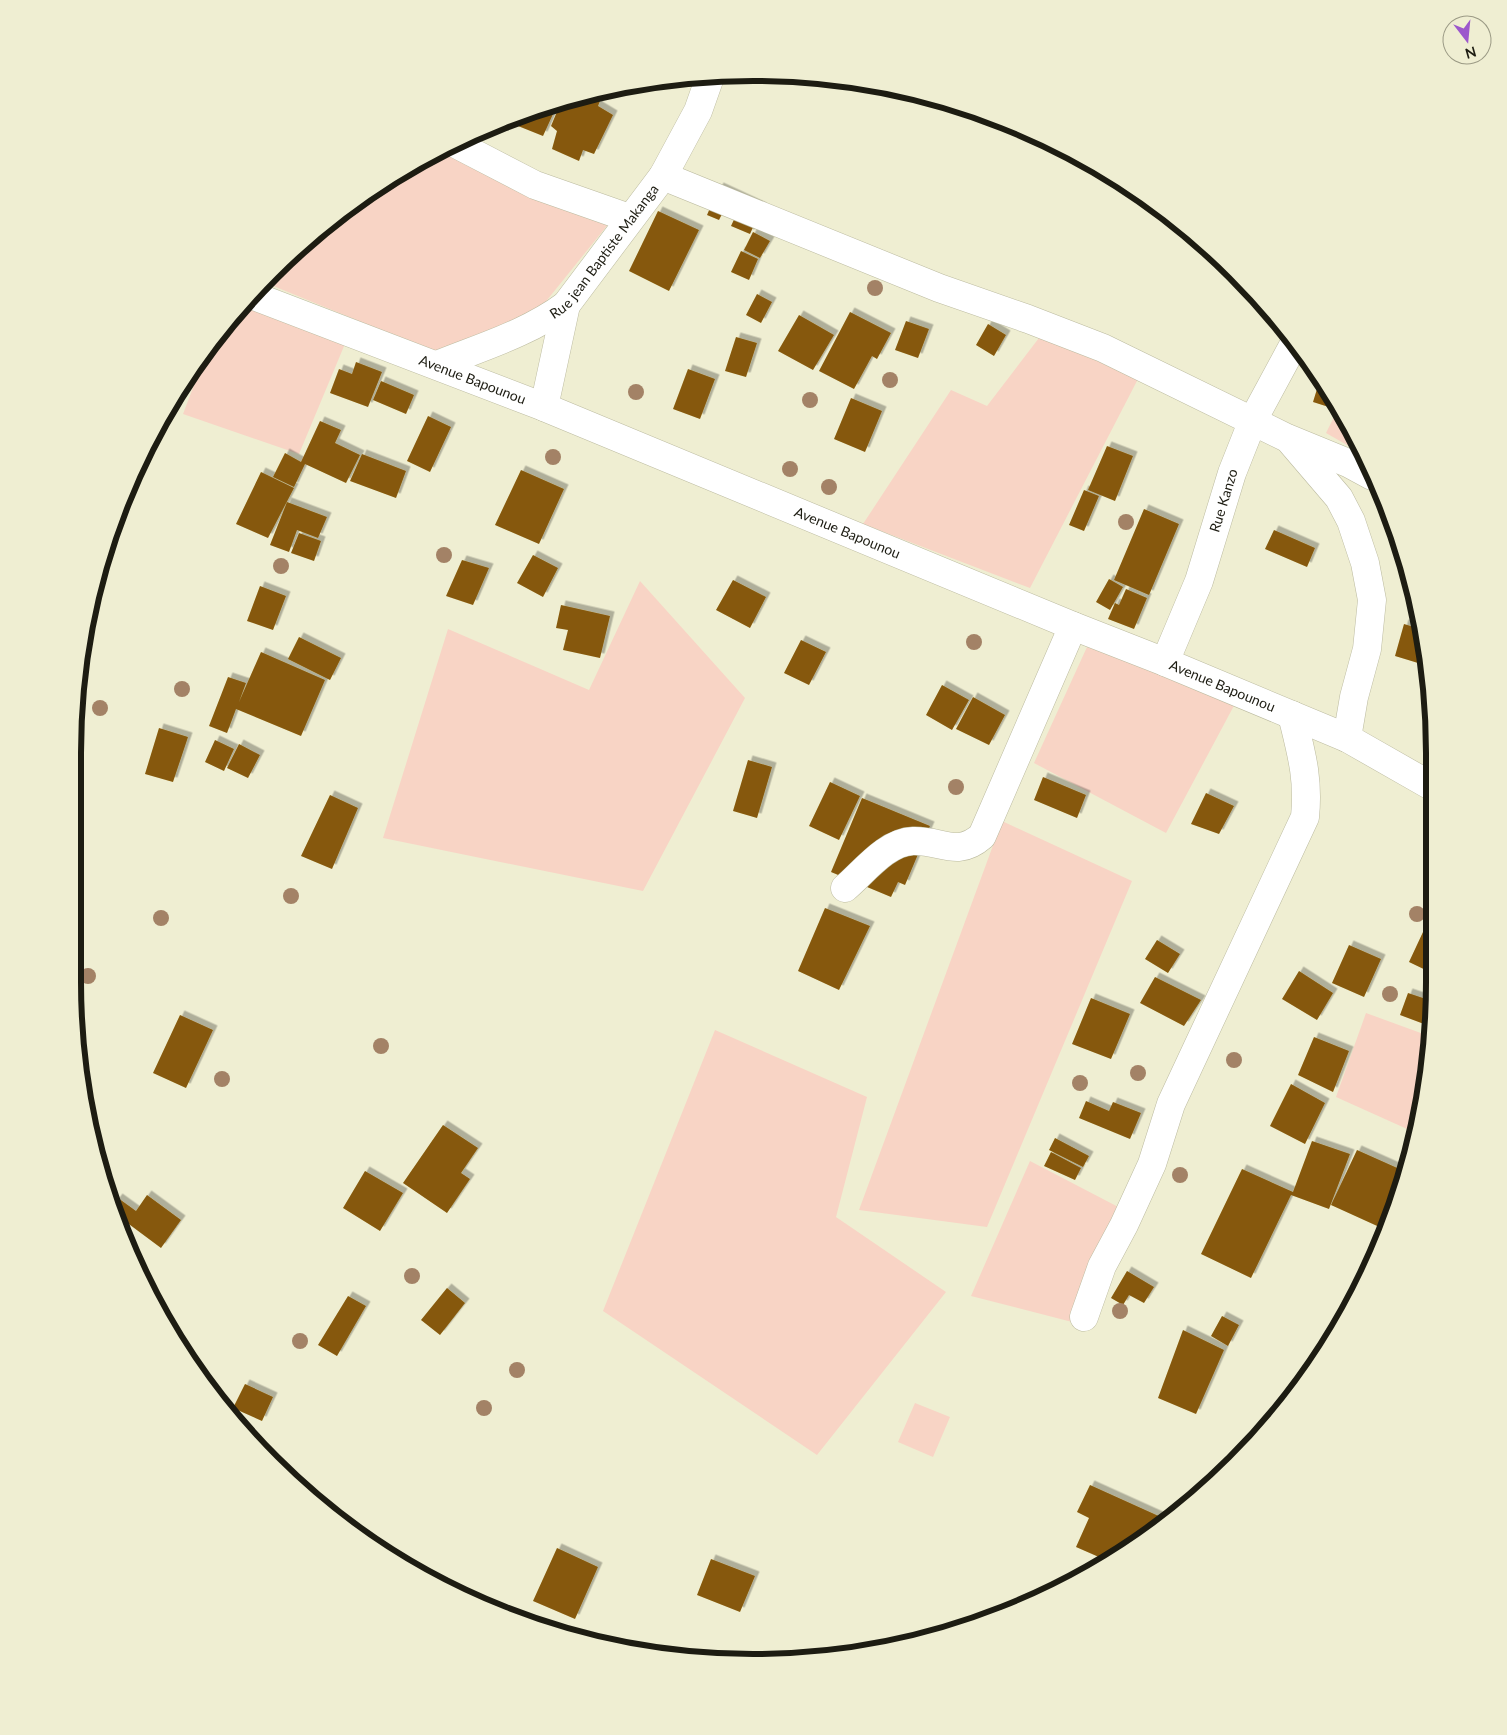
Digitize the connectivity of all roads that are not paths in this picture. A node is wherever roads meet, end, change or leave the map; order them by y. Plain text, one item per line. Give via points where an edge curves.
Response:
1 (708, 83) edge
2 (463, 148) edge
3 (663, 176) junction
4 (629, 218) junction
5 (259, 298) edge
6 (566, 305) junction
7 (1291, 350) edge
8 (437, 365) junction
9 (544, 408) junction
10 (1253, 420) junction
11 (1287, 438) junction
12 (1363, 471) edge
13 (1073, 626) junction
14 (1165, 662) junction
15 (1292, 715) junction
16 (1347, 738) junction
17 (1426, 782) edge
18 (845, 888) dead end
19 (1084, 1317) dead end

1 - 3 street, Rue jean Baptiste Makanga via 698,110
2 - 4 street via 535,185
3 - 4 street, Rue jean Baptiste Makanga
3 - 10 street via 939,288 1104,348
4 - 6 street, Rue jean Baptiste Makanga
5 - 8 street, Avenue Bapounou
6 - 8 street, Rue jean Baptiste Makanga via 523,332
6 - 9 street
7 - 10 street, Rue Kanzo
8 - 9 street, Avenue Bapounou
9 - 13 street, Avenue Bapounou
10 - 11 street
10 - 14 street, Rue Kanzo via 1232,473 1200,581
11 - 12 street
11 - 16 street via 1339,498 1351,520 1367,572 1372,600 1367,649
13 - 14 street, Avenue Bapounou
13 - 18 street via 982,836 972,845 960,848 913,841 890,848
14 - 15 street, Avenue Bapounou
15 - 16 street, Avenue Bapounou
15 - 19 street via 1308,790 1306,817 1171,1104 1152,1164 1102,1266
16 - 17 street, Avenue Bapounou

